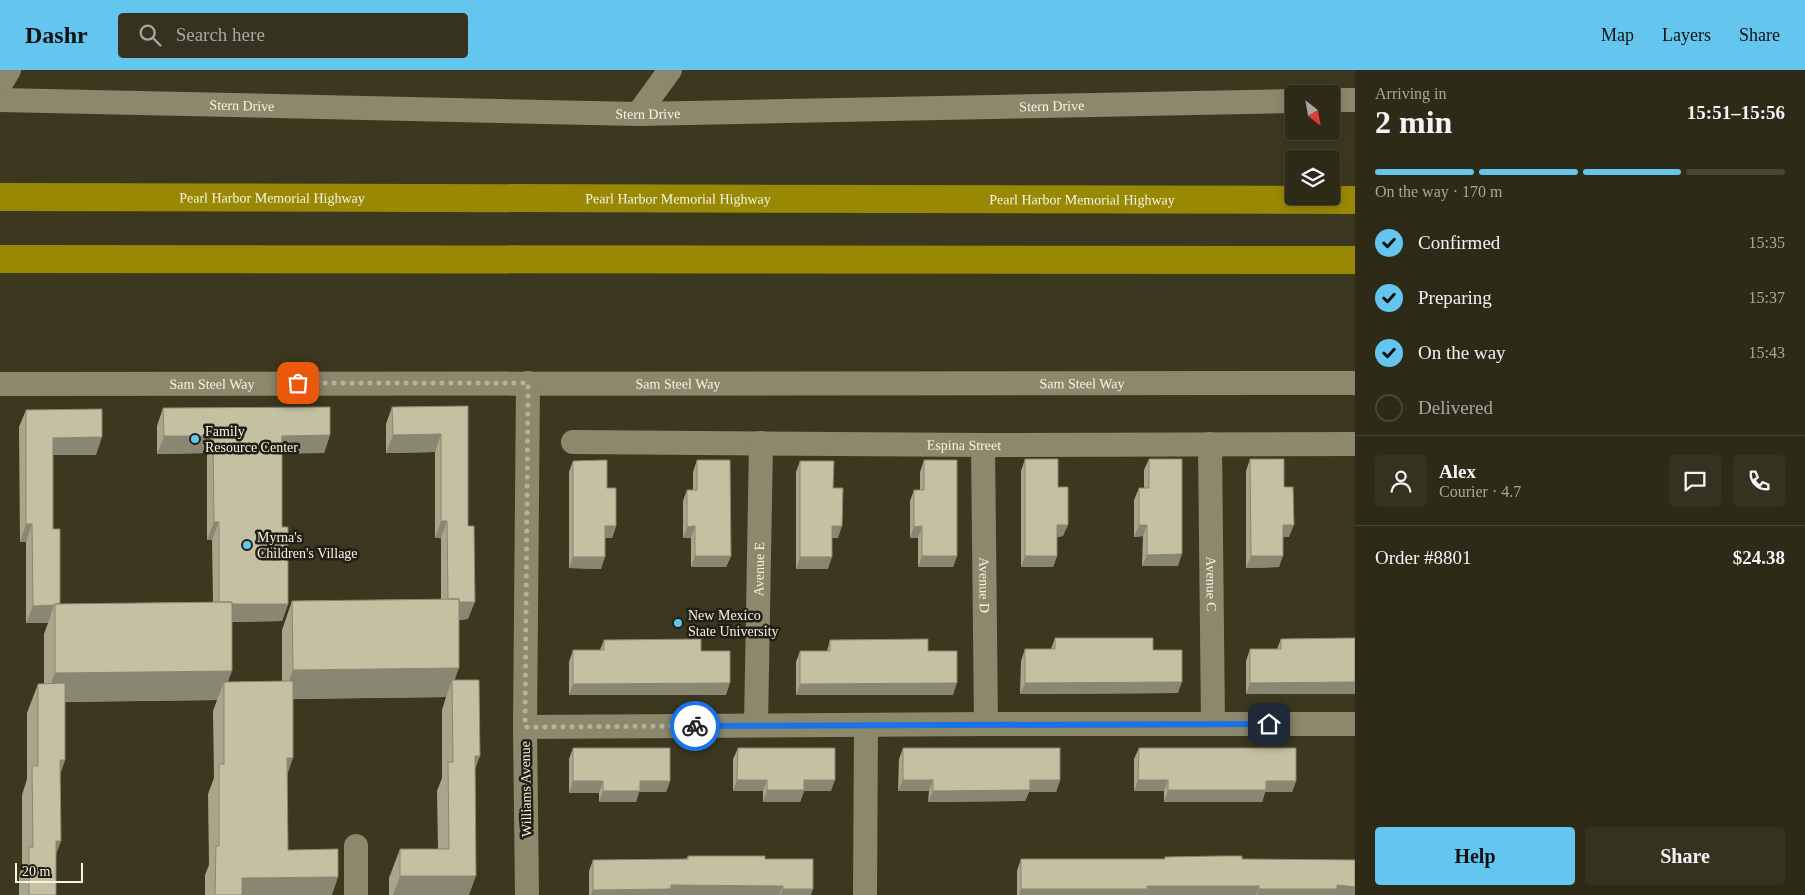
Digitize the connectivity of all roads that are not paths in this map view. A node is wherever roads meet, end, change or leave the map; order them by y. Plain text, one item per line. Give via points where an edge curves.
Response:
1 (10, 70) edge
2 (670, 70) edge
3 (0, 85) edge
4 (0, 100) edge
5 (1340, 100) edge
6 (1355, 100) edge
7 (1285, 101) edge
8 (638, 114) junction
9 (0, 197) edge
10 (1355, 200) edge
11 (0, 259) edge
12 (1355, 260) edge
13 (528, 383) junction
14 (1355, 383) edge
15 (0, 384) edge
16 (573, 442) dead end
17 (761, 443) junction
18 (1210, 444) junction
19 (1355, 444) edge
20 (983, 445) junction
21 (986, 724) junction
22 (1213, 724) junction
23 (1355, 724) edge
24 (756, 725) junction
25 (866, 726) junction
26 (525, 727) junction
27 (356, 846) dead end
28 (356, 895) edge
29 (527, 895) edge
30 (865, 895) edge

1 - 3 street
2 - 8 street
4 - 8 street, Stern Drive
5 - 6 street
7 - 8 street, Stern Drive
9 - 10 highway, Pearl Harbor Memorial Highway
11 - 12 highway
13 - 14 street, Sam Steel Way
13 - 15 street, Sam Steel Way
13 - 26 street, Williams Avenue
16 - 17 street, Espina Street
17 - 20 street, Espina Street
17 - 24 street, Avenue E
18 - 19 street, Espina Street
18 - 20 street, Espina Street
18 - 22 street, Avenue C
20 - 21 street, Avenue D
21 - 22 street
21 - 25 street
22 - 23 street
24 - 25 street
24 - 26 street
25 - 30 street
26 - 29 street, Williams Avenue
27 - 28 street

